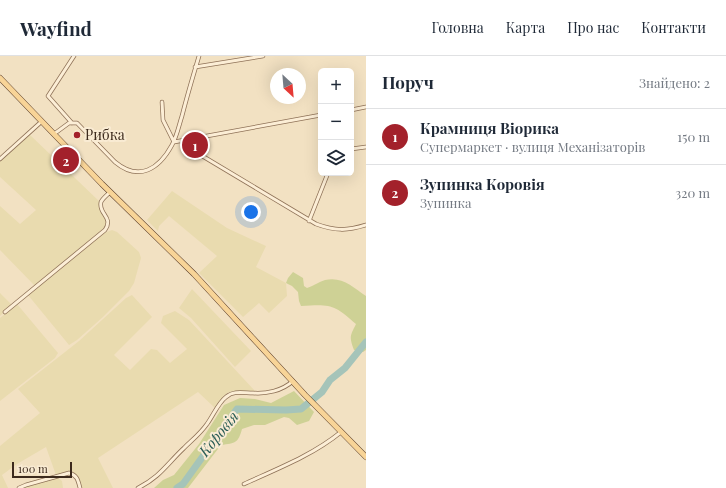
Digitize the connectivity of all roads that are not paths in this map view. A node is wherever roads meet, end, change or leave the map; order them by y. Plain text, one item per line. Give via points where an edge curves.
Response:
1 (74, 56) edge
2 (199, 56) edge
3 (263, 56) edge
4 (196, 66) junction
5 (0, 78) edge
6 (162, 102) dead end
7 (366, 107) edge
8 (354, 109) edge
9 (318, 116) edge
10 (41, 122) junction
11 (72, 123) junction
12 (54, 134) junction
13 (181, 141) junction
14 (174, 142) junction
15 (366, 147) edge
16 (354, 149) edge
17 (0, 159) edge
18 (327, 176) edge
19 (110, 192) junction
20 (309, 221) junction
21 (366, 225) edge
22 (6, 312) dead end
23 (293, 381) junction
24 (341, 432) junction
25 (366, 457) edge
26 (244, 484) dead end
27 (19, 488) edge
28 (80, 488) edge
29 (138, 488) edge

1 - 11 street via 48,96
2 - 4 street
3 - 4 street
4 - 14 street
5 - 10 main road
6 - 14 street via 163,120
7 - 8 street
9 - 13 street
10 - 12 main road
10 - 17 street
11 - 12 street
11 - 14 street via 81,126 118,165 135,172 144,172 153,167
12 - 19 main road
13 - 14 street
13 - 20 street
15 - 16 street
18 - 20 street
19 - 22 street via 101,201 108,220 105,230
19 - 23 main road via 194,274
20 - 21 street via 338,230
23 - 24 main road
23 - 29 street via 275,391 235,392 226,397 196,438 156,477
24 - 25 main road
24 - 26 street via 328,442
27 - 28 street via 69,473 76,476

